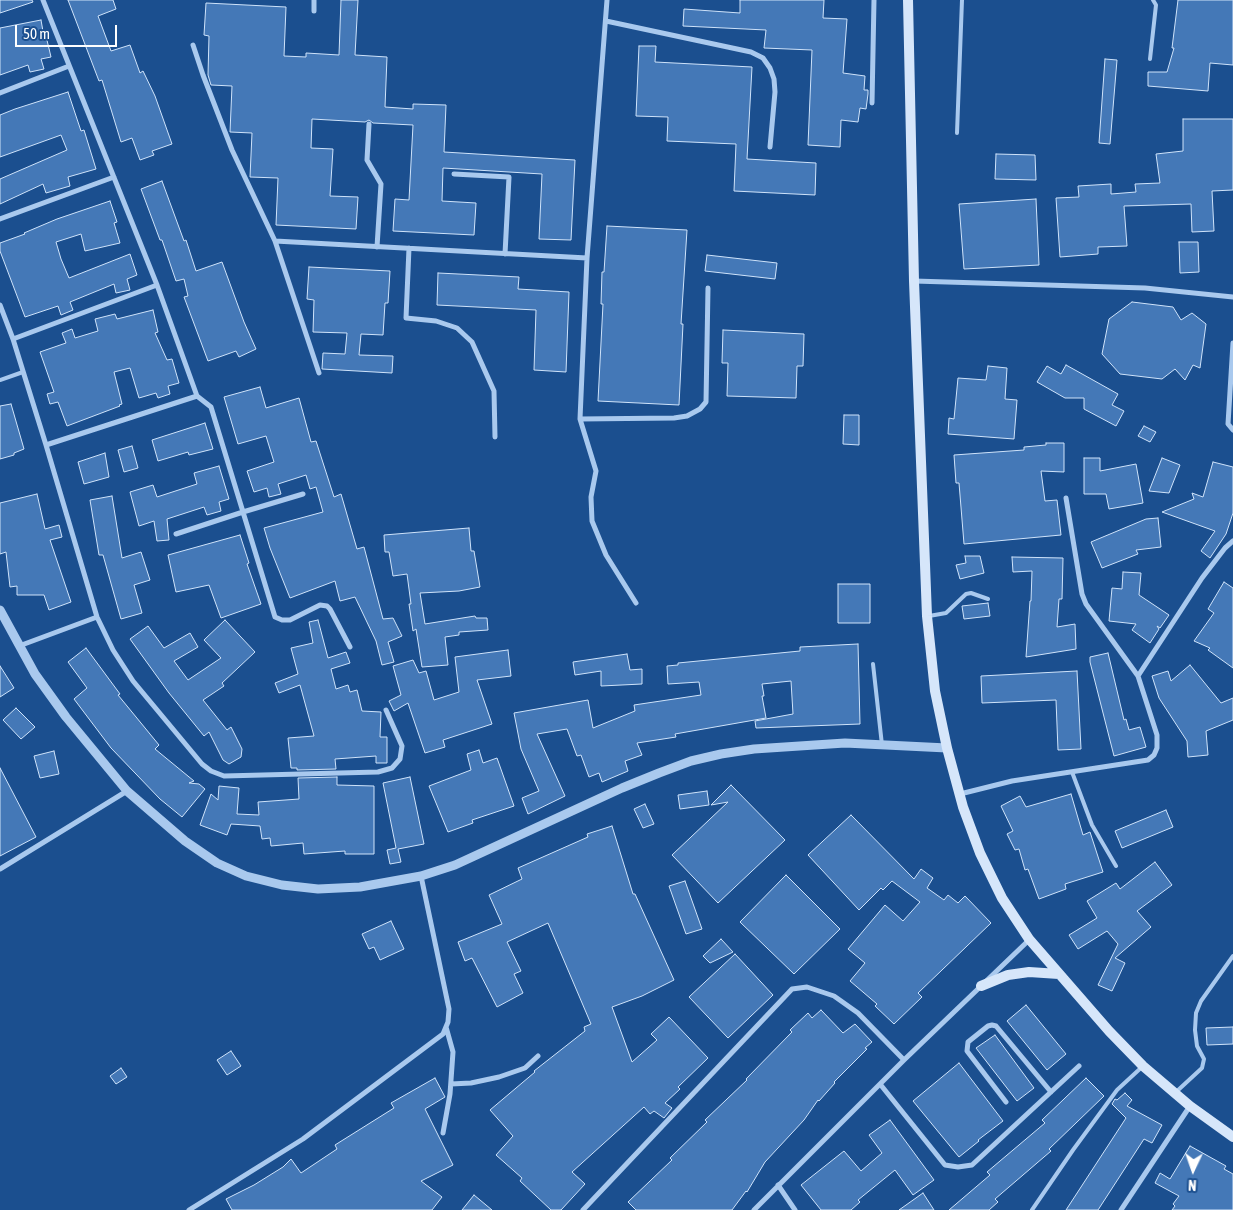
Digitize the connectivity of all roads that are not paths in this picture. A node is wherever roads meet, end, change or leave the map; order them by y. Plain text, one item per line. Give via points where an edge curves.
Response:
1 (43, 0) edge
2 (314, 0) edge
3 (607, 0) edge
4 (874, 0) edge
5 (908, 0) edge
6 (962, 0) edge
7 (1153, 0) edge
8 (314, 11) dead end
9 (606, 21) junction
10 (193, 45) dead end
11 (1150, 59) dead end
12 (69, 66) junction
13 (0, 93) edge
14 (872, 103) dead end
15 (369, 124) dead end
16 (957, 133) dead end
17 (770, 146) dead end
18 (454, 174) dead end
19 (114, 177) junction
20 (0, 219) edge
21 (275, 241) junction
22 (377, 247) junction
23 (409, 248) junction
24 (505, 254) junction
25 (588, 258) junction
26 (914, 281) junction
27 (157, 285) junction
28 (708, 288) dead end
29 (1233, 297) edge
30 (0, 305) edge
31 (13, 339) junction
32 (1233, 343) edge
33 (23, 372) junction
34 (319, 373) dead end
35 (0, 380) edge
36 (197, 396) junction
37 (580, 419) junction
38 (1233, 430) edge
39 (495, 437) dead end
40 (46, 445) junction
41 (303, 494) dead end
42 (1066, 498) dead end
43 (243, 512) junction
44 (176, 534) dead end
45 (1233, 541) edge
46 (988, 599) dead end
47 (636, 603) dead end
48 (0, 610) edge
49 (927, 616) junction
50 (96, 618) junction
51 (19, 647) junction
52 (350, 647) dead end
53 (873, 664) dead end
54 (1138, 676) junction
55 (386, 710) dead end
56 (882, 745) junction
57 (947, 748) junction
58 (1072, 772) junction
59 (126, 791) junction
60 (959, 794) junction
61 (1116, 866) dead end
62 (0, 869) edge
63 (421, 876) junction
64 (1029, 939) junction
65 (1233, 956) edge
66 (1059, 974) junction
67 (981, 986) junction
68 (446, 1027) junction
69 (538, 1056) dead end
70 (904, 1060) junction
71 (1079, 1066) dead end
72 (1143, 1066) junction
73 (451, 1084) junction
74 (880, 1084) junction
75 (1051, 1092) junction
76 (1175, 1093) junction
77 (1006, 1102) dead end
78 (1190, 1106) junction
79 (443, 1133) dead end
80 (1233, 1137) edge
81 (778, 1185) junction
82 (189, 1210) edge
83 (583, 1210) edge
84 (754, 1210) edge
85 (795, 1210) edge
86 (1032, 1210) edge
87 (1121, 1210) edge

1 - 12 street
2 - 8 street
3 - 9 street
4 - 14 street
5 - 26 main road
6 - 16 lane
7 - 11 lane via 1156,5
9 - 17 street via 751,52 763,58 775,86
9 - 25 street
10 - 21 street via 232,150
12 - 13 street
12 - 19 street
15 - 22 street via 367,160 381,184
18 - 24 street via 509,176
19 - 20 street
19 - 27 street
21 - 22 street
21 - 34 street
22 - 23 street
23 - 24 street
23 - 39 street via 406,318 436,321 457,328 472,342 494,391
24 - 25 street
25 - 37 street
26 - 29 street via 1145,288
26 - 49 main road
27 - 31 street
27 - 36 street
28 - 37 street via 706,402 700,409 674,418
30 - 31 street
31 - 33 street
32 - 38 street via 1228,424
33 - 35 lane
33 - 40 street
36 - 40 street
36 - 43 street via 211,407
37 - 47 street via 596,471 591,497 592,521 606,555
40 - 50 street
41 - 43 street
42 - 54 street via 1086,604
43 - 44 street
43 - 52 street via 275,617 290,620 320,605 326,606
45 - 54 street via 1202,578
46 - 49 lane via 966,594 946,613
48 - 51 street
49 - 57 main road via 935,691
50 - 51 street
50 - 55 street via 133,681 211,772 224,776 378,772 392,768 400,759 402,746
51 - 59 street via 66,718
53 - 56 lane
54 - 58 street via 1158,735 1154,755 1148,760
56 - 57 street
56 - 63 street via 845,743 754,749 691,761 622,788 455,866
57 - 60 main road
58 - 60 street via 1012,781
58 - 61 lane via 1092,825
59 - 62 street
59 - 63 street via 185,841 217,863 246,876 282,885 318,888 360,887
60 - 64 main road via 980,853 1002,898
63 - 68 street via 449,1009
64 - 66 main road
64 - 67 street
65 - 76 lane via 1196,1012 1195,1030 1204,1059 1202,1068
66 - 67 main road via 1029,972 1008,975
66 - 72 main road
67 - 70 street
68 - 73 street via 452,1052
68 - 82 street via 443,1034 303,1139
69 - 73 street via 525,1068 499,1077
70 - 74 street
70 - 83 street via 858,1013 834,996 807,987 792,989
71 - 75 street
72 - 76 main road
72 - 86 lane via 1117,1090
73 - 79 street
74 - 75 street via 945,1165 958,1167 972,1165
74 - 81 street
75 - 77 street via 992,1025 968,1042 967,1051
76 - 78 main road
78 - 80 main road
78 - 87 street
81 - 84 street
81 - 85 street

